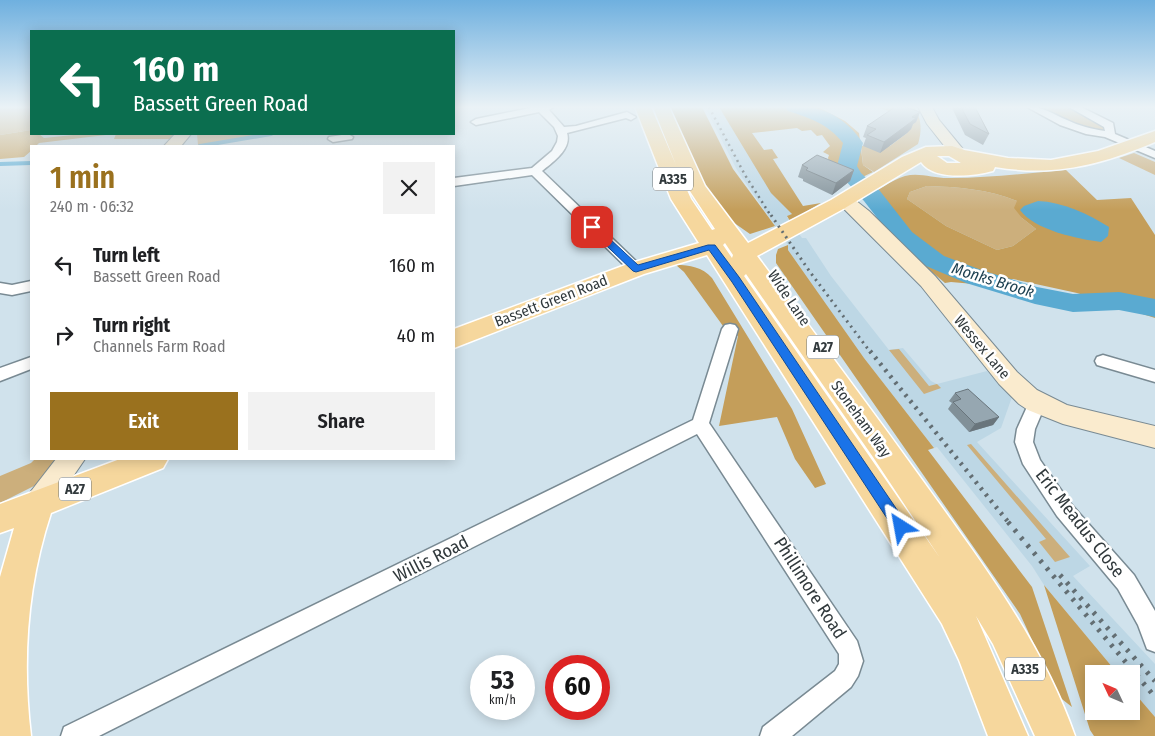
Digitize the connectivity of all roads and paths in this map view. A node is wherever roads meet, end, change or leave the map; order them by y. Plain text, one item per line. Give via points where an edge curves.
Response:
1 (563, 141) edge
2 (652, 141) edge
3 (676, 141) edge
4 (932, 141) edge
5 (949, 141) edge
6 (1122, 141) edge
7 (1143, 141) edge
8 (1132, 146) junction
9 (1155, 155) edge
10 (932, 158) junction
11 (963, 159) junction
12 (535, 171) junction
13 (455, 182) edge
14 (860, 191) junction
15 (722, 226) junction
16 (711, 247) junction
17 (748, 260) junction
18 (636, 269) junction
19 (30, 286) edge
20 (0, 288) edge
21 (730, 329) dead end
22 (455, 339) edge
23 (1103, 360) dead end
24 (30, 363) edge
25 (1153, 372) edge
26 (0, 375) edge
27 (1037, 404) junction
28 (700, 424) junction
29 (1155, 437) edge
30 (71, 460) edge
31 (150, 460) edge
32 (38, 504) junction
33 (0, 519) edge
34 (1155, 641) edge
35 (1056, 731) edge
36 (10, 736) edge
37 (73, 736) edge
38 (772, 736) edge
39 (1008, 736) edge

1 - 12 street
2 - 16 main road, Stoneham Way / A335 via 681,199
3 - 15 main road, Stoneham Way / A335 via 687,171
4 - 10 street
5 - 11 street
6 - 8 street
7 - 8 main road
8 - 9 street
8 - 11 main road via 1114,153 1037,165
10 - 11 main road via 952,171
10 - 14 main road via 896,170
12 - 13 street
12 - 18 street
14 - 17 main road
14 - 27 street, Wessex Lane via 862,215 928,281 1008,378
15 - 16 main road
15 - 17 main road, Stoneham Way / A335
16 - 17 main road, Stoneham Way / A335
16 - 18 main road, Bassett Green Road
17 - 35 main road, Stoneham Way / A335 via 990,605
17 - 39 main road, Stoneham Way / A335 via 955,611 976,653
18 - 22 main road, Bassett Green Road
19 - 20 street via 12,290
21 - 28 street
23 - 25 street
24 - 26 street
27 - 29 street, Wessex Lane via 1063,414
27 - 34 street, Eric Meadus Close via 1024,442 1032,464 1064,510 1126,582 1148,620
28 - 37 street, Willis Road
28 - 38 street, Phillimore Road via 849,649 852,660 843,679
30 - 32 street
31 - 32 main road, A27
32 - 33 main road, A27
32 - 36 main road via 23,545 9,614 6,711

